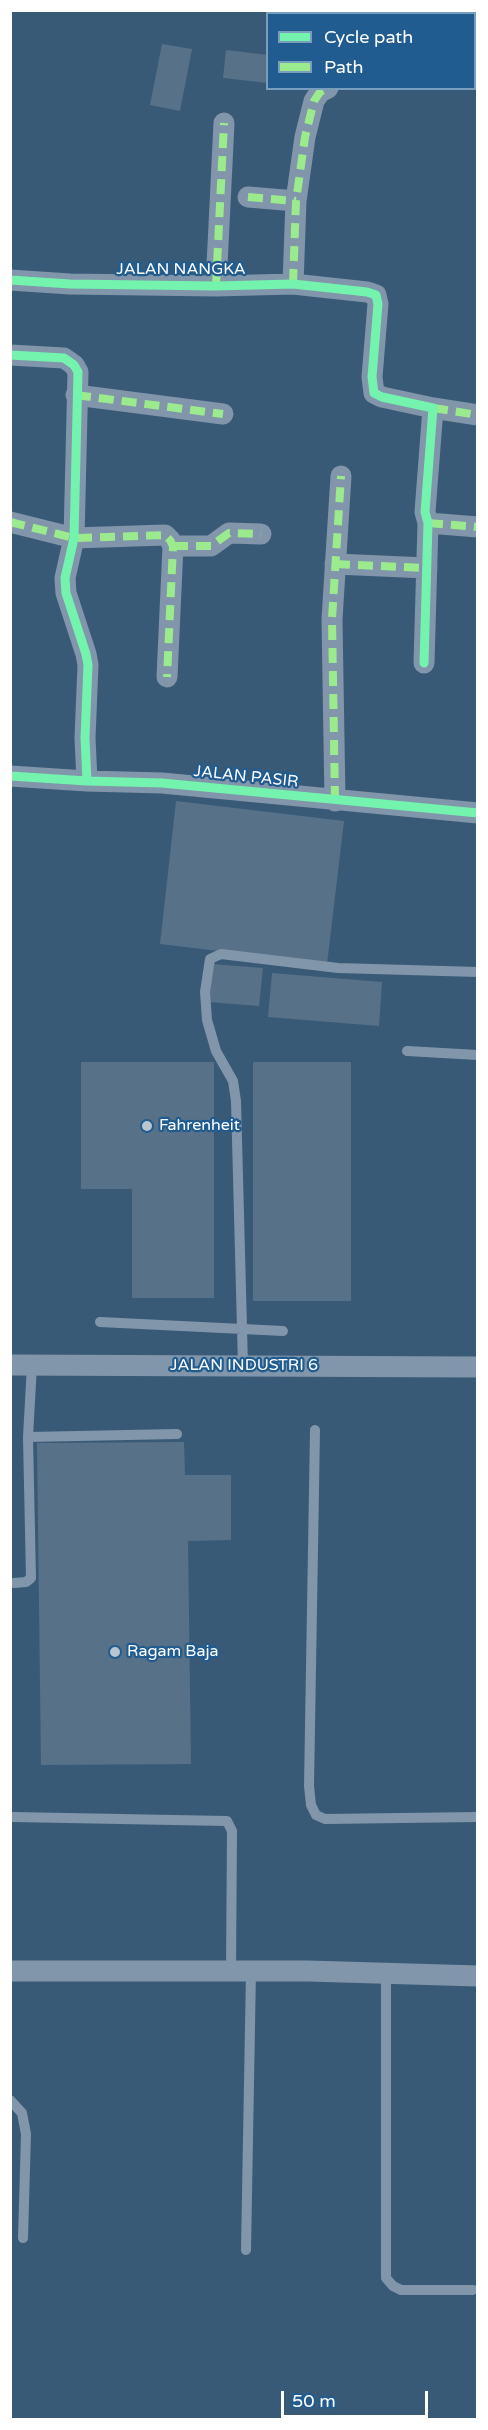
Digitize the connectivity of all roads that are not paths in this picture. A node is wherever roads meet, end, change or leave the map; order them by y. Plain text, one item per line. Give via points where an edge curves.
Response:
1 (321, 95) edge
2 (224, 123) dead end
3 (248, 197) dead end
4 (296, 201) junction
5 (10, 280) edge
6 (293, 285) junction
7 (216, 286) junction
8 (10, 355) edge
9 (76, 394) junction
10 (433, 408) junction
11 (223, 414) dead end
12 (477, 415) edge
13 (341, 476) dead end
14 (10, 522) edge
15 (428, 523) junction
16 (477, 527) edge
17 (261, 534) dead end
18 (74, 538) junction
19 (173, 546) junction
20 (335, 564) junction
21 (427, 568) junction
22 (424, 663) dead end
23 (167, 677) dead end
24 (10, 776) edge
25 (87, 781) junction
26 (335, 801) junction
27 (477, 813) edge
28 (477, 972) edge
29 (407, 1051) dead end
30 (477, 1055) edge
31 (100, 1322) dead end
32 (241, 1328) junction
33 (283, 1331) dead end
34 (10, 1365) edge
35 (32, 1365) junction
36 (243, 1366) junction
37 (477, 1366) edge
38 (315, 1430) dead end
39 (177, 1434) dead end
40 (28, 1437) junction
41 (14, 1583) dead end
42 (13, 1817) dead end
43 (477, 1817) edge
44 (10, 1971) edge
45 (241, 1971) junction
46 (386, 1974) junction
47 (477, 1976) edge
48 (10, 2100) edge
49 (23, 2238) dead end
50 (246, 2250) dead end
51 (473, 2290) dead end

1 - 4 street via 305,136
2 - 7 street
3 - 4 street
4 - 6 street
5 - 7 street, JALAN NANGKA
6 - 7 street, JALAN NANGKA
6 - 10 street, JALAN NANGKA via 376,295 374,393
8 - 9 street via 70,360 78,372
9 - 11 street
9 - 18 street
10 - 12 street
10 - 15 street via 424,512
13 - 20 street
14 - 18 street
15 - 16 street
15 - 21 street
17 - 19 street via 229,533 211,546
18 - 19 street via 165,535
18 - 25 street via 66,593 88,665
19 - 23 street
20 - 21 street
20 - 26 street
21 - 22 street
24 - 25 street, JALAN PASIR
25 - 26 street, JALAN PASIR via 162,783
26 - 27 street, JALAN PASIR
28 - 32 lane via 338,968 221,954 210,959 205,992 207,1020 216,1051 233,1081 236,1101
29 - 30 lane
31 - 32 lane
32 - 33 lane
32 - 36 lane
34 - 35 street, JALAN INDUSTRI 6
35 - 36 street, JALAN INDUSTRI 6
35 - 40 lane
36 - 37 street, JALAN INDUSTRI 6
38 - 43 lane via 311,1804 316,1815 325,1819
39 - 40 lane
40 - 41 lane via 31,1578
42 - 45 lane via 227,1821 232,1832
44 - 45 street
45 - 46 street
45 - 50 lane
46 - 47 street
46 - 51 lane via 387,2278 401,2290
48 - 49 lane via 22,2113 26,2134

